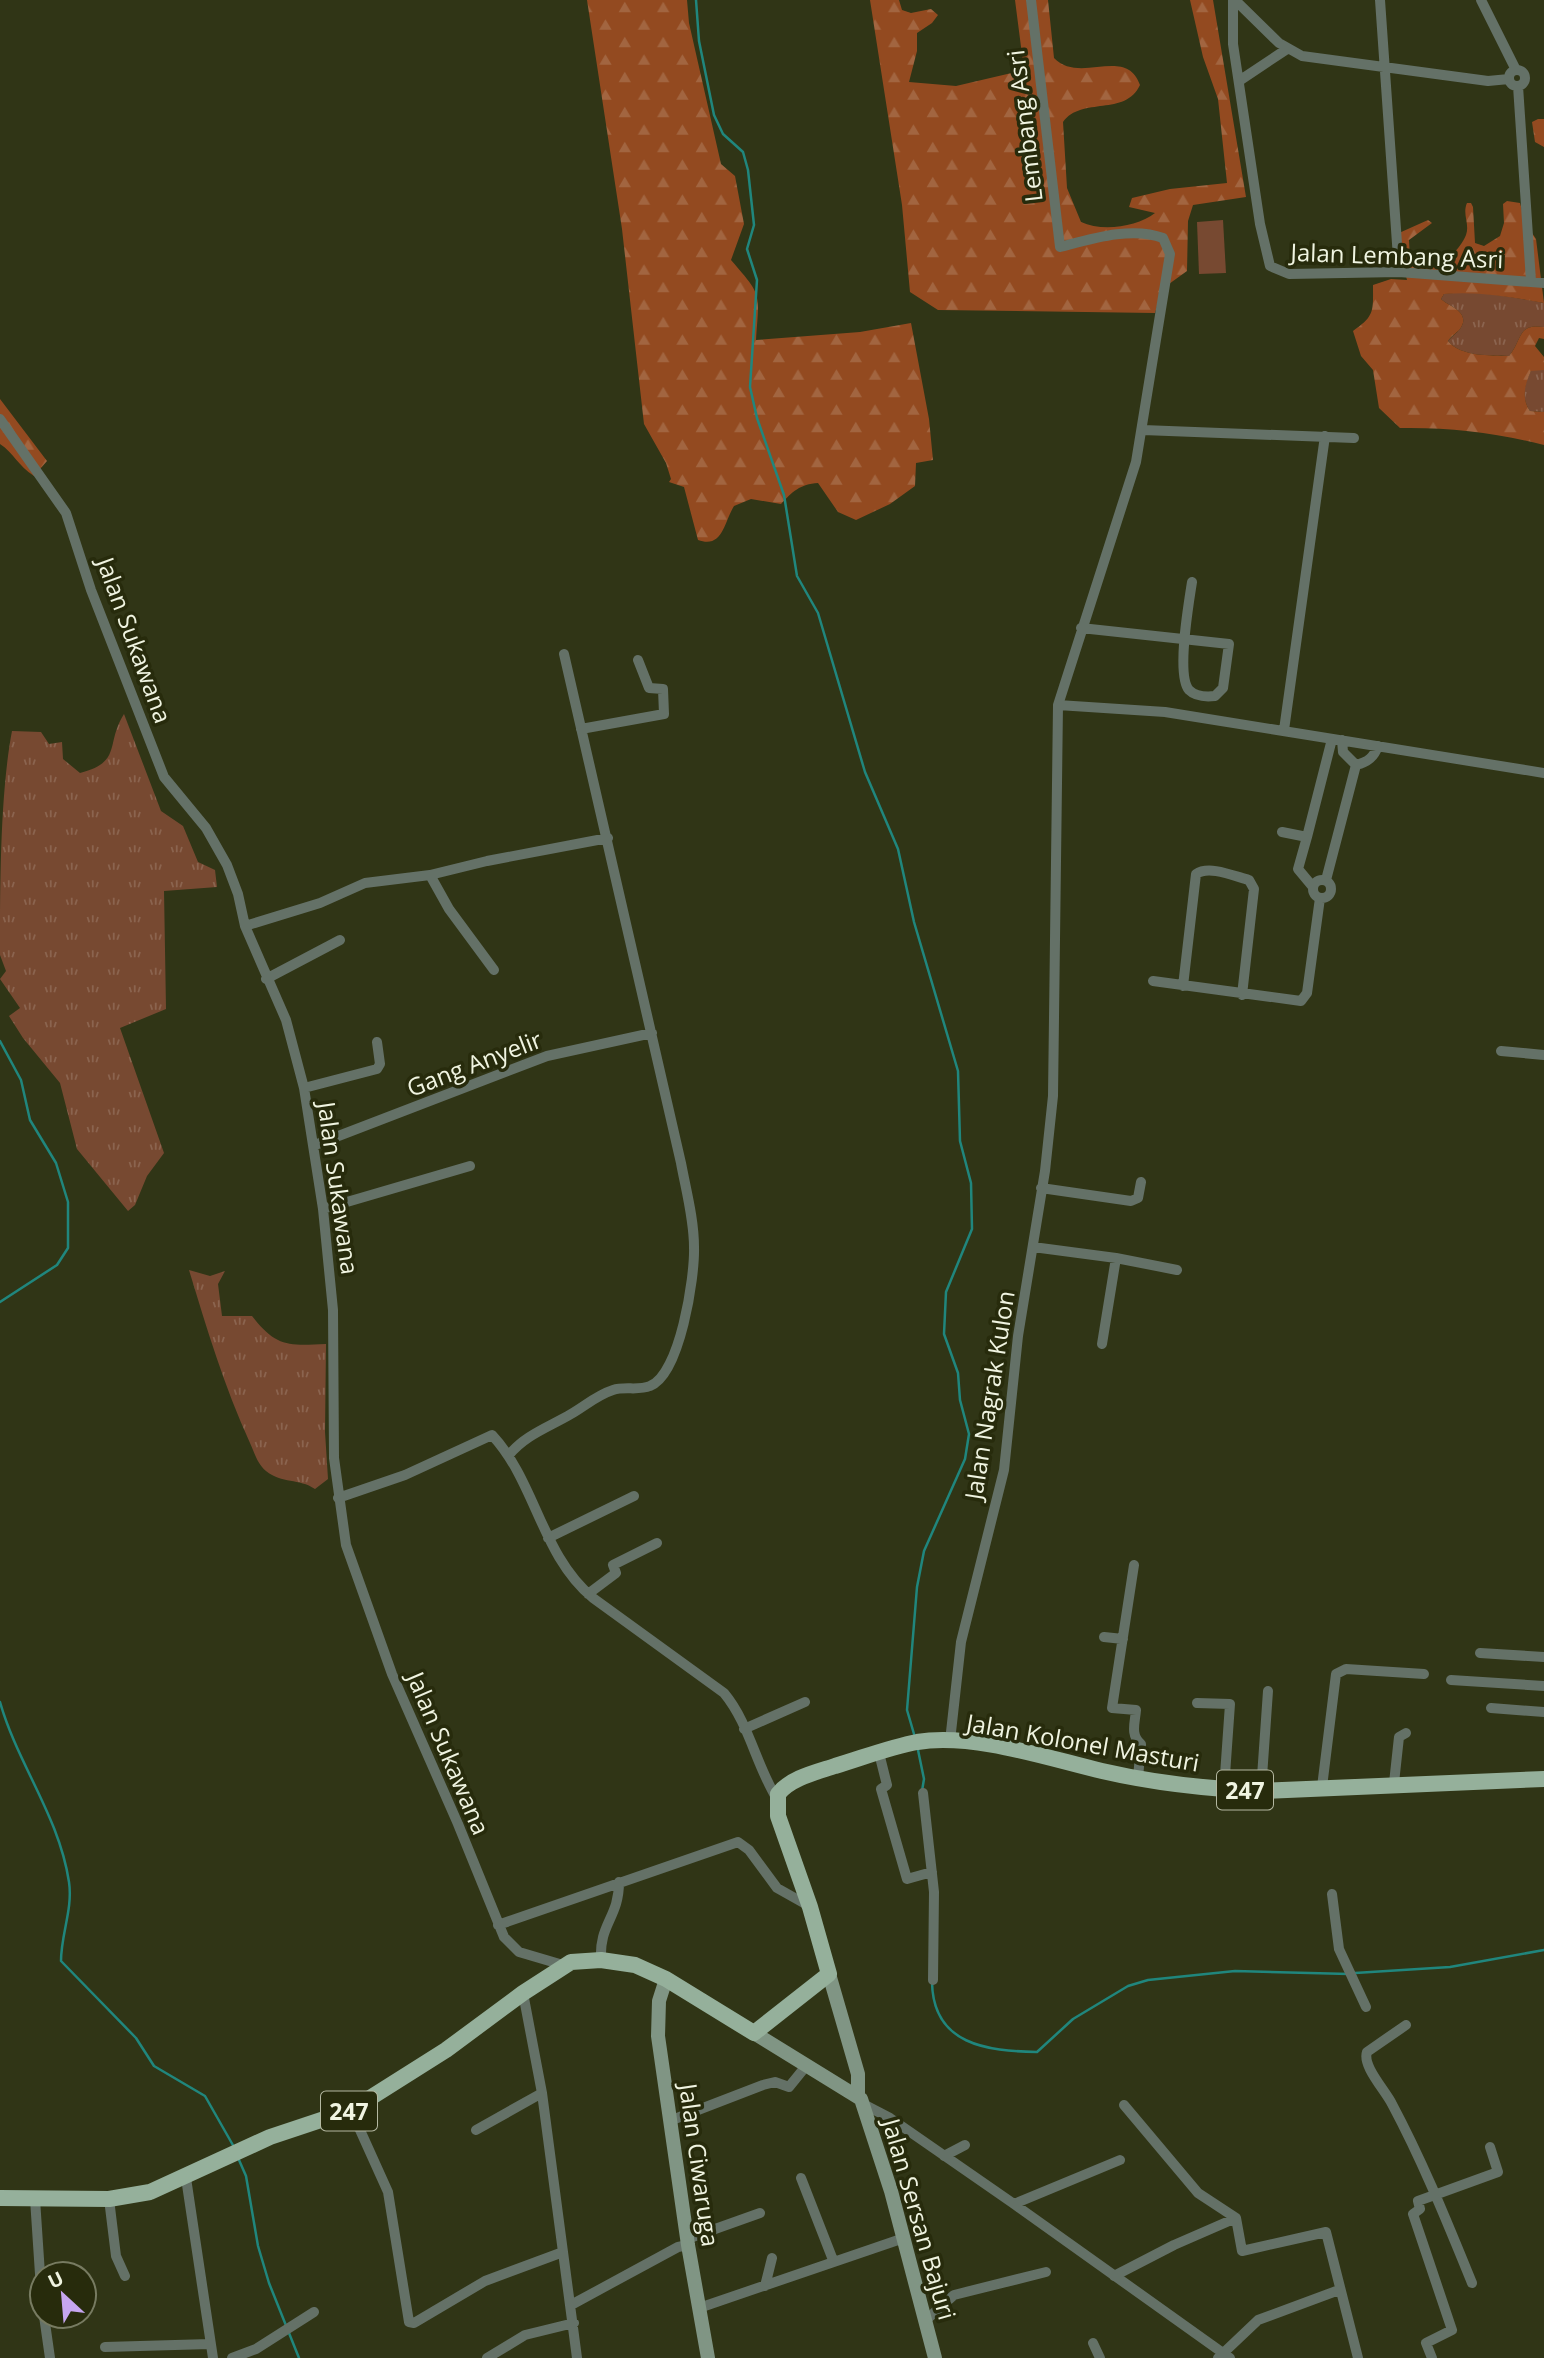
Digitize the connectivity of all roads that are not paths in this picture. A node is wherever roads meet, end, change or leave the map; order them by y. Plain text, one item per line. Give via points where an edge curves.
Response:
1 (1031, 0) edge
2 (1234, 0) edge
3 (1380, 0) edge
4 (1481, 0) edge
5 (1287, 49) junction
6 (1386, 65) junction
7 (1516, 69) junction
8 (1509, 79) junction
9 (1239, 81) junction
10 (1518, 86) junction
11 (1060, 247) joint
12 (1399, 272) junction
13 (1531, 281) junction
14 (1544, 283) edge
15 (0, 419) edge
16 (1143, 430) junction
17 (1325, 436) junction
18 (1354, 438) dead end
19 (1192, 582) dead end
20 (1081, 628) junction
21 (1186, 638) junction
22 (564, 654) dead end
23 (638, 660) dead end
24 (1058, 705) junction
25 (581, 729) junction
26 (1284, 730) junction
27 (1337, 740) junction
28 (1378, 746) junction
29 (1356, 765) junction
30 (1544, 773) edge
31 (1282, 832) dead end
32 (1307, 837) junction
33 (608, 838) junction
34 (430, 875) junction
35 (1326, 880) junction
36 (1313, 887) junction
37 (1320, 898) junction
38 (245, 926) junction
39 (340, 940) dead end
40 (494, 970) dead end
41 (267, 979) junction
42 (1153, 981) dead end
43 (1183, 986) junction
44 (1242, 995) junction
45 (652, 1033) junction
46 (377, 1042) dead end
47 (1501, 1051) dead end
48 (1544, 1055) edge
49 (304, 1088) junction
50 (315, 1145) junction
51 (470, 1166) dead end
52 (1140, 1182) dead end
53 (1041, 1188) junction
54 (323, 1209) junction
55 (1033, 1247) junction
56 (1116, 1258) junction
57 (1177, 1270) dead end
58 (1101, 1343) dead end
59 (509, 1455) junction
60 (634, 1496) dead end
61 (338, 1498) junction
62 (548, 1538) junction
63 (657, 1543) dead end
64 (1134, 1565) dead end
65 (588, 1594) junction
66 (1104, 1637) dead end
67 (1124, 1639) junction
68 (1480, 1653) dead end
69 (1544, 1657) edge
70 (1424, 1674) dead end
71 (1451, 1680) dead end
72 (1544, 1686) edge
73 (1268, 1691) dead end
74 (805, 1702) dead end
75 (1197, 1703) dead end
76 (1491, 1708) dead end
77 (1544, 1712) edge
78 (744, 1729) junction
79 (1406, 1733) dead end
80 (950, 1741) junction
81 (879, 1753) junction
82 (1138, 1778) junction
83 (1544, 1779) edge
84 (1394, 1783) junction
85 (1322, 1787) junction
86 (1224, 1789) junction
87 (1261, 1791) junction
88 (923, 1793) dead end
89 (777, 1799) junction
90 (931, 1872) junction
91 (619, 1882) junction
92 (1332, 1894) dead end
93 (810, 1906) junction
94 (498, 1925) junction
95 (601, 1960) junction
96 (563, 1965) junction
97 (829, 1974) junction
98 (666, 1979) junction
99 (933, 1980) dead end
100 (523, 1993) junction
101 (1366, 2007) dead end
102 (1406, 2025) dead end
103 (754, 2033) junction
104 (806, 2066) junction
105 (542, 2093) junction
106 (861, 2100) junction
107 (1124, 2105) dead end
108 (351, 2110) junction
109 (671, 2120) junction
110 (476, 2130) dead end
111 (965, 2145) dead end
112 (1490, 2147) dead end
113 (944, 2156) junction
114 (1120, 2160) dead end
115 (186, 2178) junction
116 (801, 2178) dead end
117 (1436, 2193) junction
118 (0, 2198) edge
119 (35, 2199) junction
120 (109, 2199) junction
121 (1014, 2204) junction
122 (760, 2213) dead end
123 (1236, 2218) junction
124 (904, 2238) junction
125 (687, 2242) junction
126 (563, 2252) junction
127 (772, 2258) dead end
128 (39, 2260) edge
129 (833, 2260) junction
130 (1046, 2272) dead end
131 (125, 2276) dead end
132 (1114, 2276) junction
133 (1472, 2283) dead end
134 (765, 2286) junction
135 (1339, 2290) junction
136 (571, 2305) junction
137 (699, 2308) junction
138 (314, 2312) dead end
139 (926, 2320) junction
140 (574, 2323) junction
141 (46, 2330) edge
142 (1093, 2343) dead end
143 (210, 2344) junction
144 (105, 2347) dead end
145 (1223, 2356) edge
146 (50, 2358) edge
147 (213, 2358) edge
148 (232, 2358) edge
149 (487, 2358) edge
150 (577, 2358) edge
151 (708, 2358) edge
152 (935, 2358) edge
153 (1100, 2358) edge
154 (1359, 2358) edge
155 (1432, 2358) edge

1 - 11 street, Lembang Asri
2 - 5 street
2 - 9 street via 1233,44
3 - 6 street
4 - 7 street
5 - 6 street via 1316,58
5 - 9 street
6 - 8 street via 1488,81
6 - 12 street
7 - 8 street
7 - 10 street via 1526,76
8 - 10 street
9 - 12 street, Jalan Lembang Asri via 1270,266 1289,274
10 - 13 street
11 - 16 street, Jalan Nagrak Kulon via 1130,233 1167,242 1169,273 1157,323
12 - 13 street, Jalan Lembang Asri
13 - 14 street, Jalan Lembang Asri
15 - 38 street, Jalan Sukawana via 66,513 164,777 206,828 227,864
16 - 17 street
16 - 20 street, Jalan Nagrak Kulon via 1126,500
17 - 18 street
17 - 26 street
19 - 21 street
20 - 21 street
20 - 24 street, Jalan Nagrak Kulon
21 - 21 street via 1230,645 1223,688 1217,695 1198,695 1188,688
22 - 25 street
23 - 25 street via 649,688 663,689 664,713
24 - 26 street via 1165,712
24 - 53 street, Jalan Nagrak Kulon via 1051,1117
25 - 33 street
26 - 27 street
27 - 28 street
27 - 29 street
27 - 32 street
28 - 29 street via 1366,763
28 - 30 street
29 - 35 street
31 - 32 street
32 - 36 street via 1298,869
33 - 34 street
33 - 45 street
34 - 38 street via 365,883 320,903
34 - 40 street
35 - 36 street
35 - 37 street via 1331,891
36 - 37 street
37 - 44 street via 1305,999 1297,1002
38 - 41 street, Jalan Sukawana
39 - 41 street
41 - 49 street, Jalan Sukawana via 286,1020
42 - 43 street
43 - 44 street
43 - 44 street via 1196,874 1218,872 1249,880 1254,889
45 - 50 street, Gang Anyelir via 547,1056
45 - 59 street via 695,1246 673,1356 654,1384 606,1393 527,1437
46 - 49 street via 377,1069
47 - 48 street
49 - 50 street, Jalan Sukawana
50 - 54 street, Jalan Sukawana
51 - 54 street
52 - 53 street via 1138,1198 1131,1201
53 - 55 street, Jalan Nagrak Kulon
54 - 61 street, Jalan Sukawana via 333,1310 332,1422
55 - 56 street
55 - 80 street, Jalan Nagrak Kulon via 1004,1470 959,1651
56 - 57 street
56 - 58 street
59 - 61 street via 491,1434 405,1475
59 - 62 street
60 - 62 street
61 - 94 street, Jalan Sukawana via 351,1561 392,1674
62 - 65 street
63 - 65 street via 613,1565 616,1573
64 - 67 street
65 - 78 street via 724,1693
66 - 67 street
67 - 82 street via 1112,1708 1136,1710 1133,1731 1141,1743
68 - 69 street
70 - 85 street via 1346,1669 1336,1674
71 - 72 street
73 - 87 street
74 - 78 street
75 - 86 street via 1230,1704
76 - 77 street
78 - 89 street
79 - 84 street via 1399,1737
80 - 81 main road, Jalan Kolonel Masturi / 247 via 918,1742
80 - 82 main road, Jalan Kolonel Masturi / 247
81 - 89 main road, Jalan Kolonel Masturi / 247 via 793,1782
81 - 90 street via 887,1785 881,1789 907,1879
82 - 86 main road, Jalan Kolonel Masturi / 247
83 - 84 main road, Jalan Kolonel Masturi / 247
84 - 85 main road, Jalan Kolonel Masturi / 247
85 - 87 main road, Jalan Kolonel Masturi / 247
86 - 87 main road, Jalan Kolonel Masturi / 247
88 - 90 street
89 - 93 main road via 778,1816
90 - 99 street
91 - 93 street via 741,1842 777,1888
91 - 94 street
91 - 95 street via 619,1903 603,1932
92 - 101 street via 1339,1949
93 - 97 main road
94 - 96 street, Jalan Sukawana via 514,1950
95 - 96 main road, 247
95 - 98 main road, 247 via 635,1965
96 - 100 main road, 247
97 - 103 main road
97 - 106 main road, Jalan Sersan Bajuri
98 - 103 main road, 247
98 - 109 main road, Jalan Ciwaruga via 657,2020
100 - 105 street
100 - 108 main road, 247 via 446,2050
102 - 117 street via 1365,2056
103 - 104 main road, Jalan Sersan Bajuri
104 - 106 main road, Jalan Sersan Bajuri
104 - 109 street via 789,2087 775,2082 764,2085
105 - 110 street
105 - 126 street
106 - 113 street
106 - 124 main road, Jalan Sersan Bajuri
107 - 123 street via 1198,2193
108 - 115 main road, 247 via 270,2137
108 - 126 street via 388,2192 409,2322 485,2281
109 - 125 main road, Jalan Ciwaruga
111 - 113 street
112 - 117 street via 1498,2172
113 - 121 street
114 - 121 street
115 - 120 main road, 247 via 150,2192
115 - 143 street
116 - 129 street
117 - 133 street
117 - 155 street via 1418,2201 1420,2209 1413,2214 1452,2330 1426,2343
118 - 119 main road, 247
119 - 120 main road, 247
119 - 128 street
120 - 131 street via 118,2262
121 - 132 street
122 - 125 street
123 - 132 street
123 - 135 street via 1241,2251 1326,2232
124 - 129 street
124 - 139 main road, Jalan Sersan Bajuri
125 - 136 street
125 - 137 main road, Jalan Ciwaruga
126 - 136 street
127 - 134 street
129 - 134 street
130 - 139 street via 954,2295
132 - 145 street
134 - 137 street
135 - 145 street via 1258,2320
135 - 154 street
136 - 140 street
137 - 151 main road, Jalan Ciwaruga
138 - 148 street via 256,2349
139 - 152 main road, Jalan Sersan Bajuri
140 - 149 street via 525,2335
140 - 150 street
141 - 146 street
142 - 153 street
143 - 144 street
143 - 147 street

